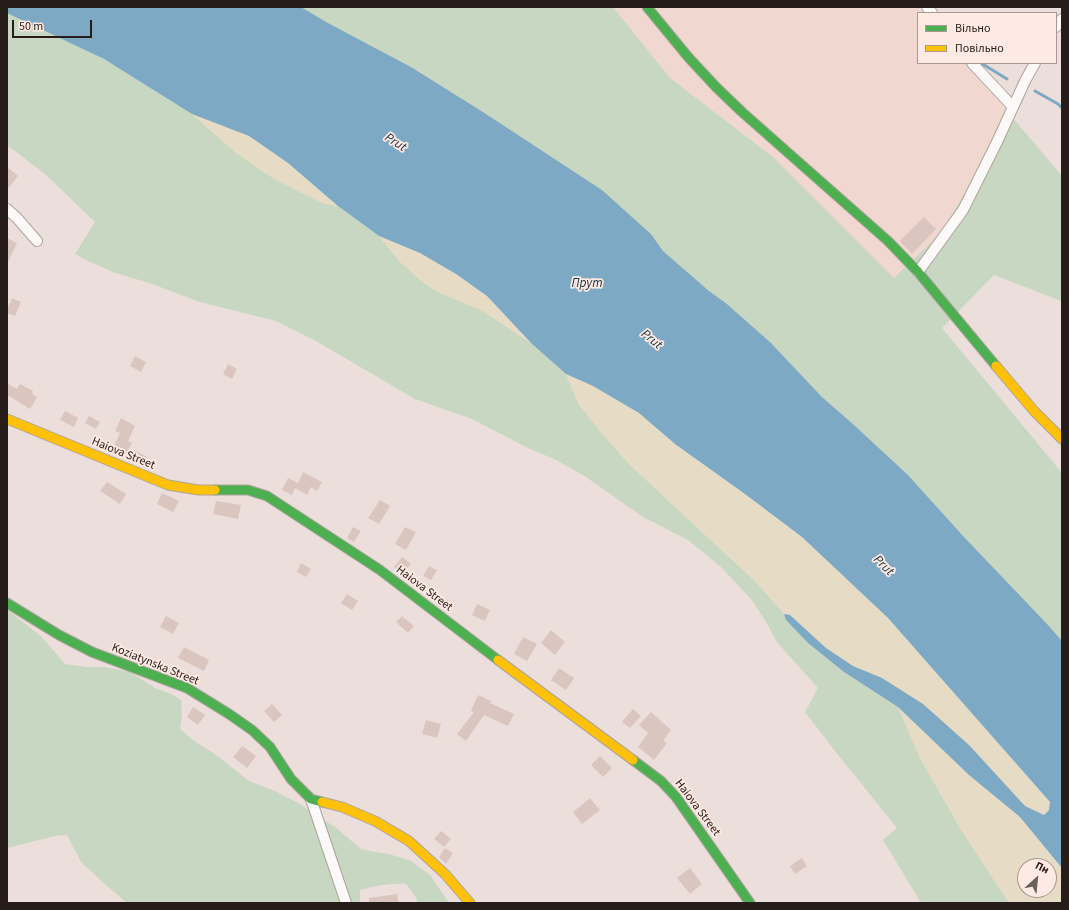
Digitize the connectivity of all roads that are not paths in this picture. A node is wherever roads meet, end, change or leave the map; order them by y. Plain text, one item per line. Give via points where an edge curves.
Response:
1 (647, 7) edge
2 (973, 64) edge
3 (1034, 64) edge
4 (1013, 107) junction
5 (7, 209) edge
6 (37, 241) dead end
7 (918, 272) junction
8 (7, 420) edge
9 (1062, 439) edge
10 (7, 603) edge
11 (311, 799) junction
12 (346, 903) edge
13 (470, 903) edge
14 (750, 903) edge

1 - 7 street via 716,87 888,241
2 - 4 street
3 - 4 street
4 - 7 street via 963,210
5 - 6 street
7 - 9 street via 1034,411
8 - 14 street, Haiova Street via 168,485 198,490 248,490 267,496 380,570 661,781 676,798
10 - 11 street, Koziatynska Street via 92,652 186,688 229,714 270,747 291,779
11 - 12 street
11 - 13 street via 342,807 409,841 445,874

